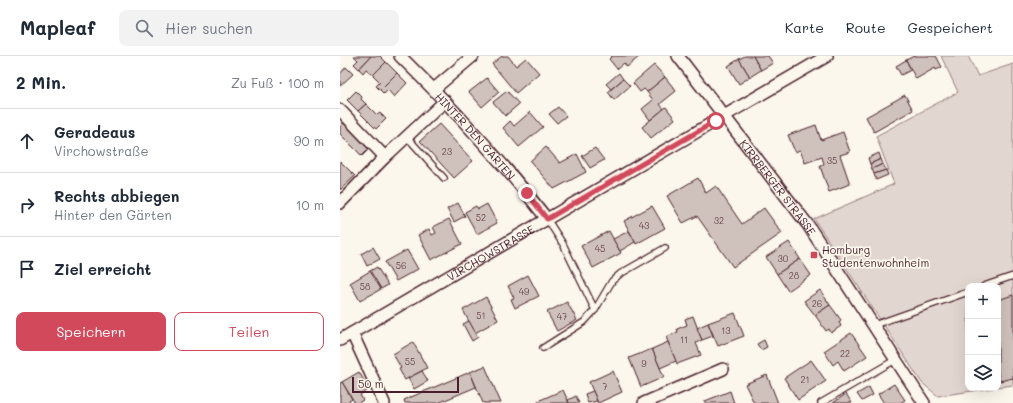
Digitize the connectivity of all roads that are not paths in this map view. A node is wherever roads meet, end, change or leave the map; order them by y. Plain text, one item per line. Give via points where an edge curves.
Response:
1 (400, 56) edge
2 (473, 56) edge
3 (678, 56) edge
4 (827, 56) edge
5 (434, 89) junction
6 (445, 101) junction
7 (340, 110) edge
8 (725, 116) junction
9 (407, 137) junction
10 (385, 157) junction
11 (444, 178) dead end
12 (340, 203) edge
13 (547, 219) junction
14 (665, 248) dead end
15 (1013, 276) edge
16 (993, 283) edge
17 (965, 293) edge
18 (595, 310) junction
19 (874, 325) junction
20 (352, 333) junction
21 (340, 340) edge
22 (543, 348) dead end
23 (895, 360) junction
24 (723, 369) dead end
25 (384, 403) edge
26 (644, 403) edge
27 (821, 403) edge
28 (924, 403) edge

1 - 5 street, HINTER DEN GÄRTEN
2 - 5 street
3 - 8 street, KIRRBERGER STRASSE
4 - 8 street, VIRCHOWSTRASSE
5 - 6 street, HINTER DEN GÄRTEN
6 - 9 street
6 - 13 street, HINTER DEN GÄRTEN via 502,163
7 - 10 street
8 - 13 street, VIRCHOWSTRASSE
8 - 19 street, KIRRBERGER STRASSE via 808,225
9 - 10 street
9 - 11 lane
10 - 12 street
13 - 18 lane via 563,244
13 - 20 street, VIRCHOWSTRASSE
14 - 18 lane via 616,278
15 - 16 lane
17 - 19 lane
18 - 22 lane via 584,322
19 - 23 street, KIRRBERGER STRASSE
20 - 21 street, VIRCHOWSTRASSE
20 - 25 street
23 - 27 lane
23 - 28 street, KIRRBERGER STRASSE
24 - 26 street

